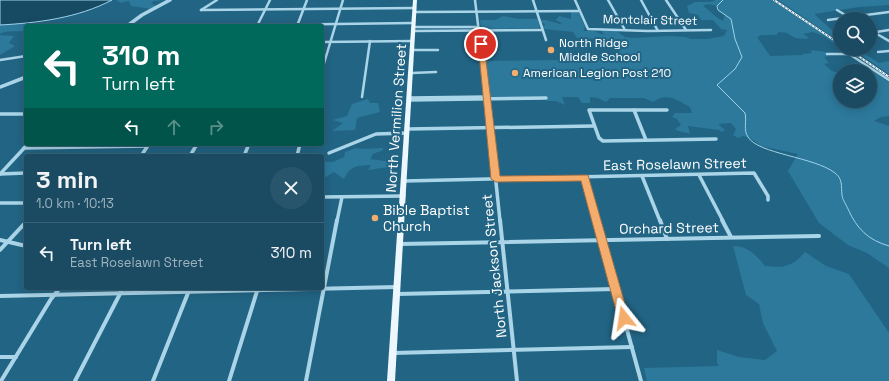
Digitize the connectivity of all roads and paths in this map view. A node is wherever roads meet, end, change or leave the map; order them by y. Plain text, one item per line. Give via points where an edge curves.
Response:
1 (170, 0) edge
2 (218, 0) edge
3 (270, 0) edge
4 (307, 0) edge
5 (344, 0) edge
6 (415, 0) edge
7 (475, 0) edge
8 (533, 0) edge
9 (575, 0) edge
10 (608, 0) edge
11 (641, 0) edge
12 (666, 0) edge
13 (303, 9) junction
14 (341, 9) junction
15 (265, 10) junction
16 (415, 10) junction
17 (579, 10) junction
18 (837, 10) dead end
19 (476, 11) junction
20 (537, 11) junction
21 (840, 12) edge
22 (889, 12) edge
23 (877, 14) edge
24 (833, 19) edge
25 (828, 20) dead end
26 (130, 24) edge
27 (258, 24) edge
28 (297, 24) edge
29 (324, 24) edge
30 (337, 24) junction
31 (414, 27) junction
32 (479, 28) junction
33 (542, 30) junction
34 (625, 30) junction
35 (686, 30) junction
36 (711, 30) dead end
37 (889, 30) edge
38 (658, 31) junction
39 (877, 32) edge
40 (877, 34) edge
41 (546, 40) dead end
42 (370, 41) junction
43 (414, 41) junction
44 (324, 42) edge
45 (331, 42) junction
46 (889, 42) edge
47 (413, 50) junction
48 (438, 50) dead end
49 (889, 50) edge
50 (878, 52) dead end
51 (827, 54) dead end
52 (24, 56) edge
53 (0, 60) edge
54 (324, 64) edge
55 (436, 72) dead end
56 (412, 73) junction
57 (24, 77) edge
58 (889, 80) edge
59 (0, 87) edge
60 (362, 97) dead end
61 (487, 98) junction
62 (546, 98) dead end
63 (410, 99) junction
64 (634, 110) junction
65 (667, 110) dead end
66 (0, 114) edge
67 (24, 114) edge
68 (594, 126) junction
69 (490, 127) junction
70 (408, 131) junction
71 (716, 139) dead end
72 (646, 140) junction
73 (78, 146) edge
74 (24, 148) joint
75 (329, 153) dead end
76 (24, 173) edge
77 (0, 174) edge
78 (699, 175) junction
79 (642, 176) junction
80 (585, 177) junction
81 (496, 179) junction
82 (404, 181) junction
83 (404, 196) junction
84 (324, 197) edge
85 (342, 197) junction
86 (768, 200) dead end
87 (0, 203) edge
88 (24, 203) edge
89 (24, 224) edge
90 (819, 236) dead end
91 (731, 237) junction
92 (667, 239) junction
93 (0, 240) edge
94 (602, 240) junction
95 (8, 242) junction
96 (503, 242) junction
97 (400, 244) junction
98 (24, 246) edge
99 (0, 250) edge
100 (397, 287) junction
101 (325, 289) junction
102 (616, 289) junction
103 (59, 290) edge
104 (122, 290) edge
105 (189, 290) edge
106 (257, 290) edge
107 (507, 292) junction
108 (120, 294) junction
109 (397, 294) junction
110 (55, 295) junction
111 (0, 296) edge
112 (632, 347) junction
113 (514, 350) junction
114 (393, 353) junction
115 (0, 357) edge
116 (16, 357) junction
117 (1, 381) edge
118 (75, 381) edge
119 (153, 381) edge
120 (229, 381) edge
121 (306, 381) edge
122 (391, 381) edge
123 (517, 381) edge
124 (641, 381) edge

1 - 26 street
2 - 15 street via 201,10
3 - 15 street
4 - 13 street
5 - 14 street
6 - 16 main road, North Vermilion Street
7 - 19 street, North Jackson Street
8 - 20 street
9 - 17 street
10 - 34 street
11 - 38 street
12 - 35 street
13 - 14 street
13 - 15 street
13 - 28 street
14 - 16 street
14 - 30 street
15 - 27 street
16 - 19 street
16 - 31 main road, North Vermilion Street
17 - 20 street
17 - 34 street, Montclair Street via 588,29
18 - 21 street
19 - 20 street
19 - 32 street, North Jackson Street
20 - 33 street
22 - 23 street
24 - 25 street
29 - 30 street
30 - 31 street
30 - 45 street
31 - 32 street
31 - 43 main road, North Vermilion Street
32 - 33 street
32 - 61 street, North Jackson Street
33 - 41 street
34 - 38 street, Montclair Street
35 - 36 street, Montclair Street
35 - 38 street, Montclair Street
37 - 39 street
40 - 46 street
42 - 43 street
42 - 45 street
42 - 60 street
43 - 47 main road, North Vermilion Street
44 - 45 street
45 - 54 street
47 - 48 street
47 - 56 main road, North Vermilion Street
49 - 50 street
51 - 58 street via 849,54
52 - 53 street
55 - 56 street
56 - 63 main road, North Vermilion Street
57 - 59 street
61 - 62 street
61 - 63 street
61 - 69 street, North Jackson Street
63 - 70 main road, North Vermilion Street
64 - 65 street
64 - 68 street via 589,110
64 - 72 street
66 - 67 street
68 - 69 street
68 - 72 street via 599,138 603,140
69 - 70 street
69 - 81 street, North Jackson Street
70 - 75 street via 376,134
70 - 82 main road, North Vermilion Street
71 - 72 street
73 - 74 street
74 - 77 street
76 - 77 street
78 - 79 street, East Roselawn Street
78 - 86 street, East Roselawn Street via 754,173
78 - 91 street
79 - 80 street, East Roselawn Street
79 - 92 street
80 - 81 street, East Roselawn Street
80 - 94 street
81 - 82 street, East Roselawn Street
81 - 96 street, North Jackson Street
82 - 83 main road, North Vermilion Street
83 - 85 street
83 - 97 main road, North Vermilion Street
84 - 85 street
85 - 101 street
87 - 88 street
89 - 95 street
90 - 91 street, Orchard Street
91 - 92 street, Orchard Street
92 - 94 street, Orchard Street
93 - 95 street
94 - 96 street, Orchard Street
94 - 102 street
95 - 98 street
95 - 99 street
96 - 97 street, Orchard Street
96 - 107 street, North Jackson Street
97 - 100 main road, North Vermilion Street
100 - 101 street
100 - 109 main road, North Vermilion Street
101 - 121 street
102 - 107 street
102 - 112 street
103 - 110 street
104 - 108 street
105 - 108 street
105 - 119 street
106 - 120 street
107 - 109 street
107 - 113 street, North Jackson Street
108 - 110 street
108 - 118 street
109 - 114 main road, North Vermilion Street
110 - 111 street
110 - 116 street
112 - 113 street
112 - 124 street
113 - 114 street
113 - 123 street, North Jackson Street
114 - 122 main road, North Vermilion Street
115 - 116 street
116 - 117 street

